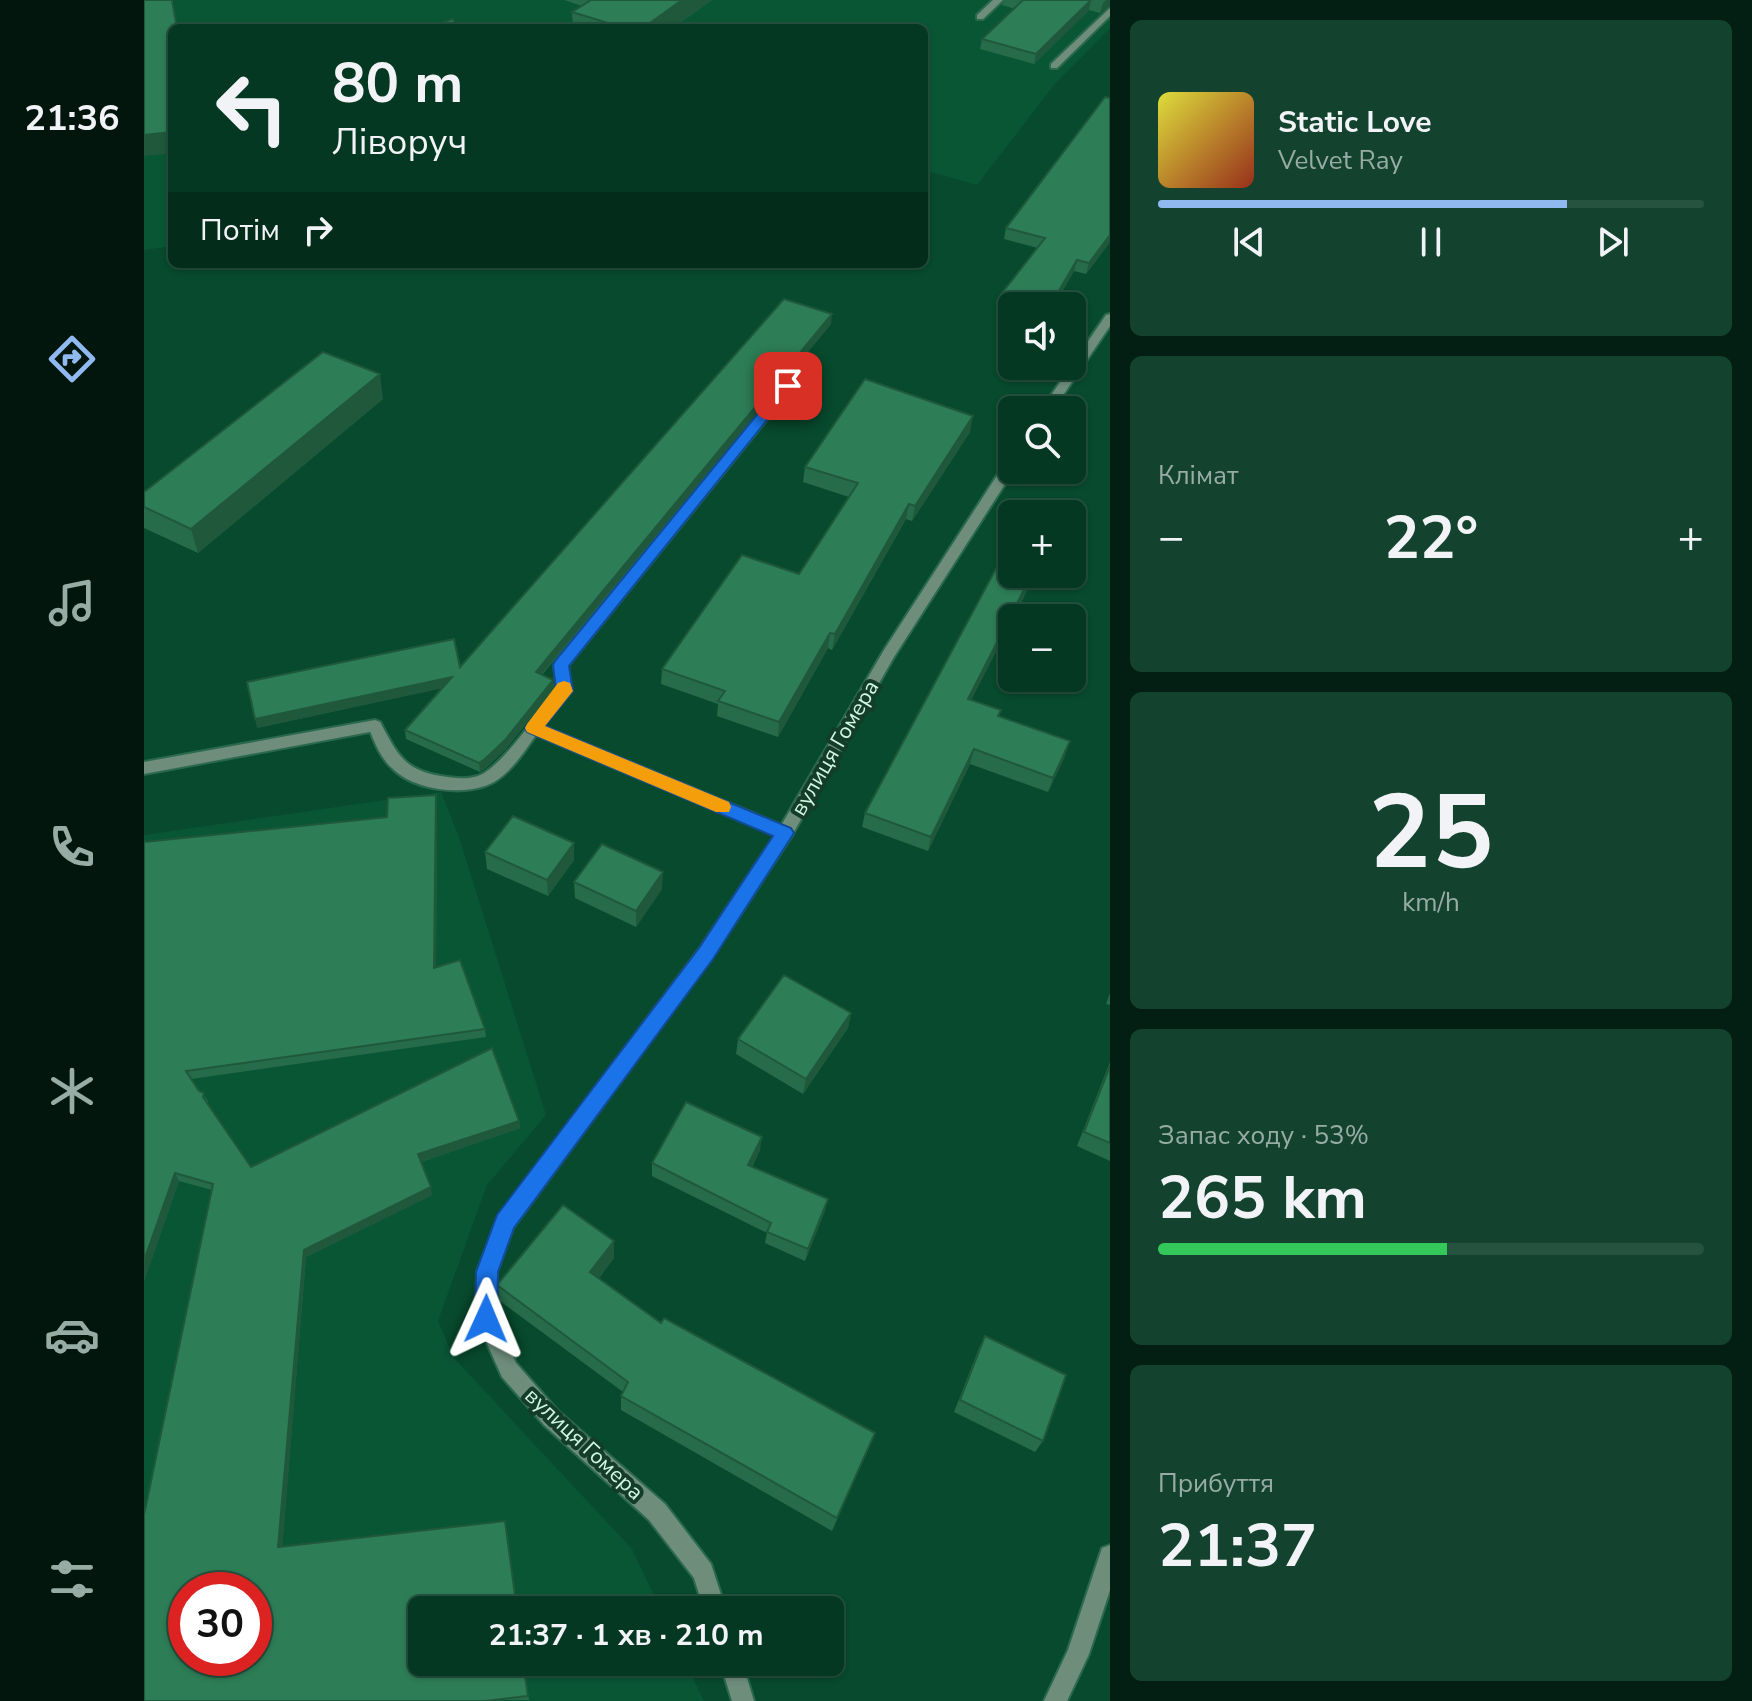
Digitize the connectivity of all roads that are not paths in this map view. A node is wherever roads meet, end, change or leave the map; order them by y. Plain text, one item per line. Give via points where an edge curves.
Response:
1 (998, 0) edge
2 (1110, 11) edge
3 (980, 17) dead end
4 (1054, 66) dead end
5 (1110, 317) edge
6 (806, 363) edge
7 (1056, 396) edge
8 (998, 484) edge
9 (533, 728) junction
10 (144, 768) edge
11 (785, 833) junction
12 (1110, 1556) edge
13 (711, 1596) edge
14 (735, 1676) edge
15 (743, 1701) edge
16 (1055, 1701) edge

1 - 3 street
2 - 4 street
5 - 7 street
6 - 9 street via 561,665 564,691
8 - 11 street, вулиця Гомера via 889,654
9 - 10 street via 485,780 462,785 403,770 383,747 375,726
9 - 11 street
11 - 13 street, вулиця Гомера via 706,953 505,1223 487,1272 486,1319 509,1370 551,1418 657,1512 703,1572
12 - 16 street via 1078,1654
14 - 15 street

